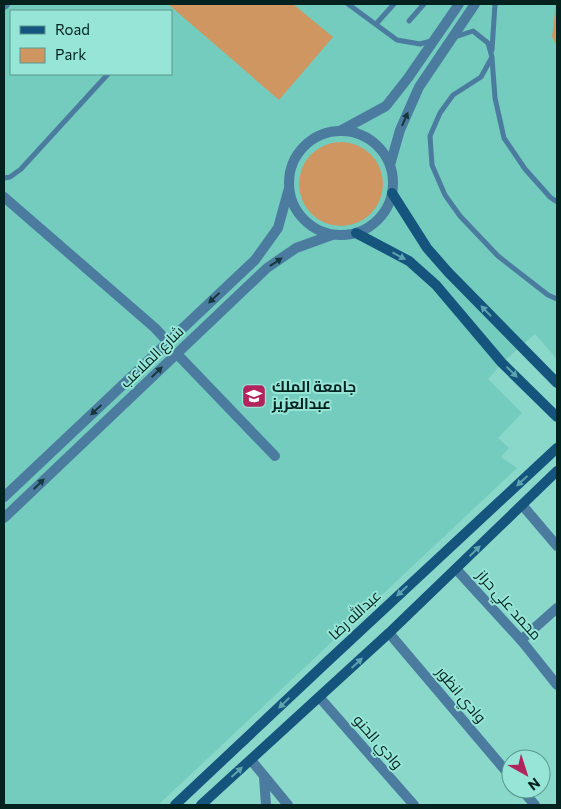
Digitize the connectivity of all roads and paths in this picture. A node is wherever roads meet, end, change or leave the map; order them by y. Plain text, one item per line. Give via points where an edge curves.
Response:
1 (348, 4) edge
2 (394, 4) edge
3 (424, 4) edge
4 (459, 4) edge
5 (476, 4) edge
6 (495, 4) edge
7 (355, 6) edge
8 (409, 21) dead end
9 (376, 24) junction
10 (452, 38) junction
11 (434, 40) junction
12 (492, 57) junction
13 (107, 75) edge
14 (340, 131) junction
15 (390, 165) junction
16 (4, 178) edge
17 (289, 188) junction
18 (392, 193) junction
19 (4, 197) edge
20 (557, 202) edge
21 (356, 233) junction
22 (332, 235) junction
23 (557, 299) edge
24 (168, 342) junction
25 (177, 354) junction
26 (557, 383) edge
27 (557, 417) edge
28 (557, 448) edge
29 (275, 456) dead end
30 (557, 471) edge
31 (4, 497) edge
32 (523, 506) junction
33 (4, 518) edge
34 (557, 546) edge
35 (456, 569) junction
36 (557, 608) edge
37 (388, 633) junction
38 (521, 640) junction
39 (557, 685) edge
40 (320, 698) junction
41 (250, 760) junction
42 (501, 765) edge
43 (264, 776) junction
44 (175, 805) edge
45 (201, 805) edge
46 (266, 805) edge
47 (288, 805) edge
48 (414, 805) edge

1 - 7 lane
2 - 9 lane
3 - 8 lane
4 - 11 street
5 - 10 street
6 - 12 lane
7 - 9 lane
9 - 11 lane via 406,43
10 - 12 lane via 473,31 488,43
15 -> 10 street via 400,130 419,87
11 - 14 street via 386,106
12 - 20 lane via 495,98 504,138 525,169
12 - 23 lane via 481,77 453,95 440,113 430,136 432,165 445,195 460,216 498,256
13 - 16 lane via 21,169 10,178
14 - 15 street via 356,133 371,140
14 - 17 street via 323,134 297,155 290,171
15 - 18 street
17 - 22 street via 293,205 302,219 316,230
17 -> 24 street, شارع الملاعب via 278,228 255,260
18 - 21 street via 380,218
26 -> 18 street via 427,248
19 - 24 street
21 - 22 street
21 -> 27 street via 409,261 436,285 502,363
25 -> 22 street, شارع الملاعب via 267,268 296,248
24 -> 31 street, شارع الملاعب
25 - 29 street
33 -> 25 street, شارع الملاعب
28 -> 44 street, عبدالله رضا
30 - 32 street
32 - 34 street
35 -> 32 street
35 - 37 street
35 - 38 street, محمد علي حراز
36 - 38 street
40 -> 37 street
37 - 42 street, وادي انظور
38 - 39 street, محمد علي حراز
40 - 41 street
40 - 48 street, وادي الحنو
41 - 43 street
45 -> 41 street
43 - 46 street
43 - 47 street

